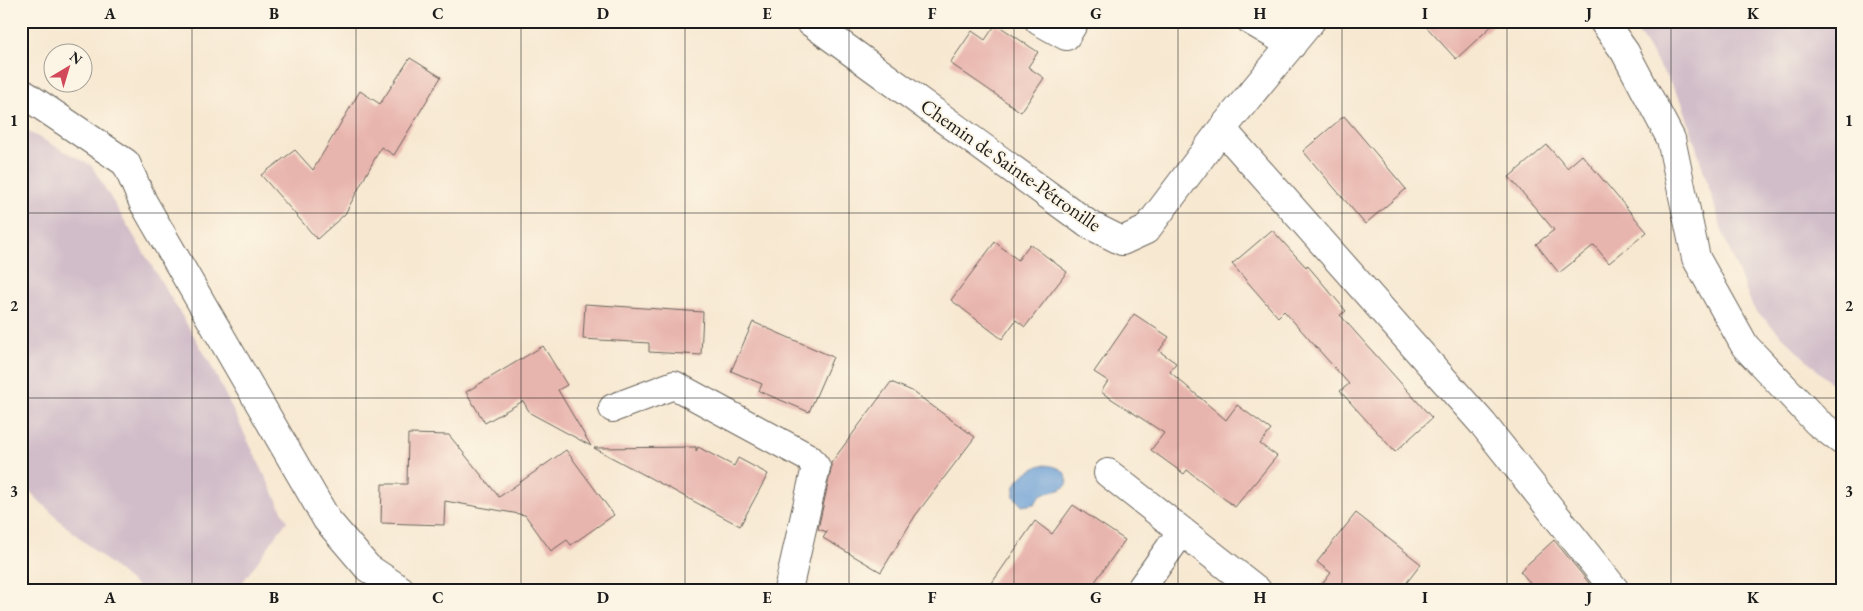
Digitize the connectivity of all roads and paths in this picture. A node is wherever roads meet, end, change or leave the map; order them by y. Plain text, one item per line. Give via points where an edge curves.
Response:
1 (809, 21) edge
2 (1039, 21) edge
3 (1075, 21) edge
4 (1251, 21) edge
5 (1311, 21) edge
6 (1603, 21) edge
7 (1292, 44) junction
8 (21, 92) edge
9 (1222, 128) junction
10 (613, 408) dead end
11 (1842, 441) edge
12 (1108, 473) dead end
13 (1182, 531) junction
14 (401, 590) edge
15 (788, 590) edge
16 (1140, 590) edge
17 (1257, 590) edge
18 (1615, 590) edge

1 - 9 street, Chemin de Sainte-Pétronille via 1088,224 1122,241 1146,230
2 - 3 street via 1066,36
4 - 7 street
5 - 7 street, Chemin de Sainte-Pétronille
6 - 11 street via 1625,52 1671,139 1696,258 1745,346 1818,422
7 - 9 street, Chemin de Sainte-Pétronille
8 - 14 street via 126,163 143,202 326,520 368,568
9 - 18 street via 1483,424
10 - 15 street via 674,385 810,458 816,467
12 - 13 street
13 - 16 street
13 - 17 street

